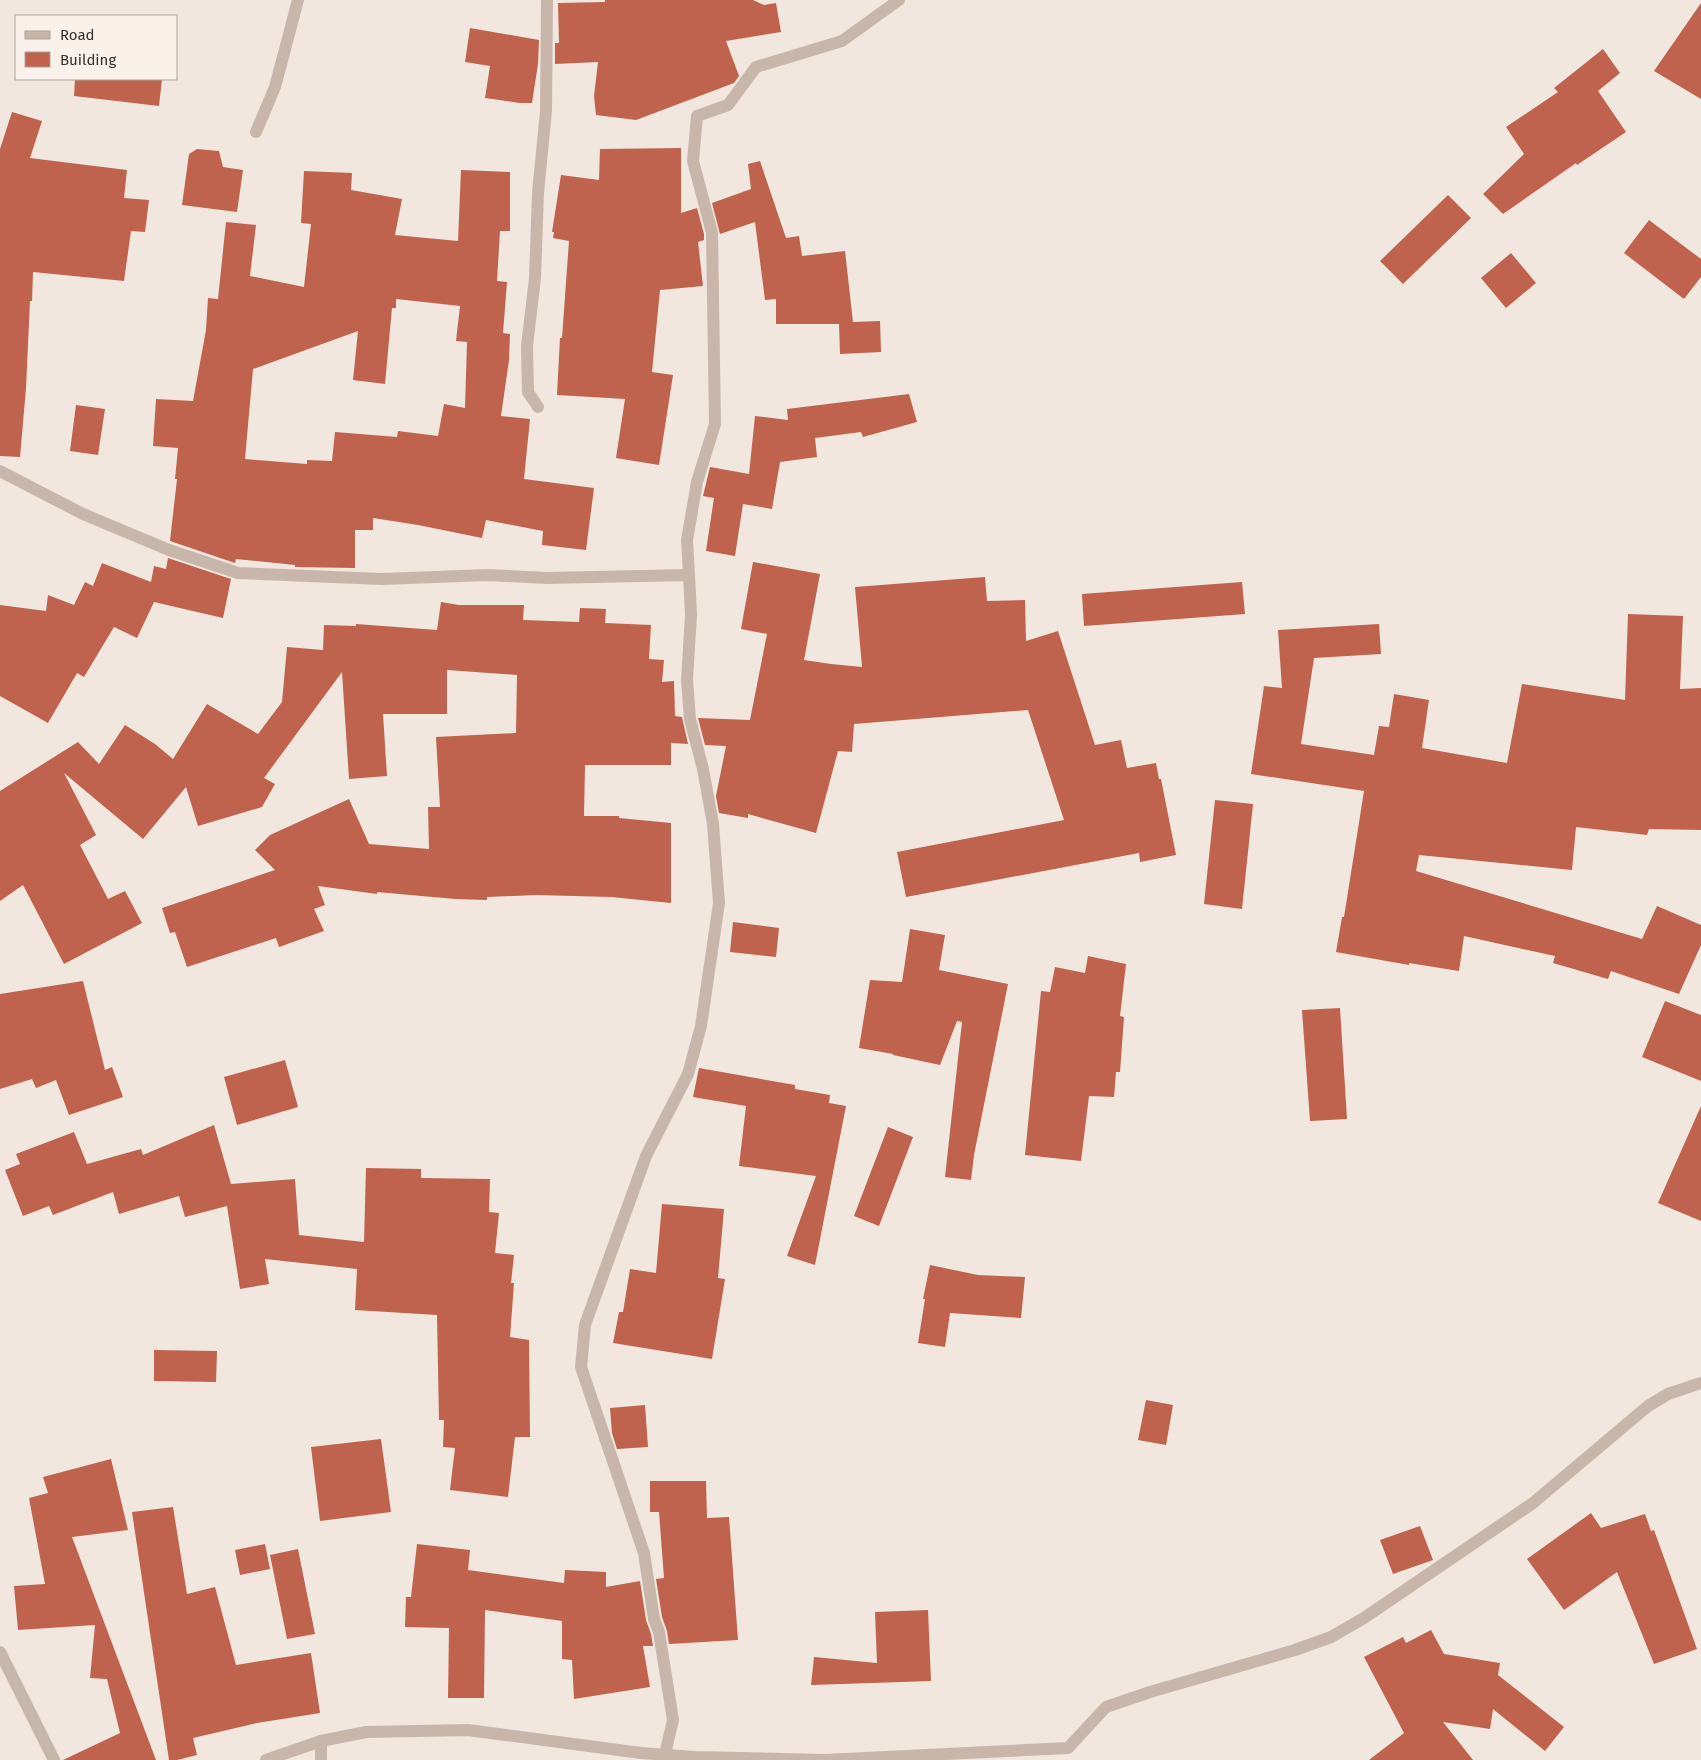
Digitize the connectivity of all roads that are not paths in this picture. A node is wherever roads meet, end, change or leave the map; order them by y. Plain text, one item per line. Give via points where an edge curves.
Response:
1 (298, 0) edge
2 (547, 0) edge
3 (899, 0) edge
4 (256, 132) dead end
5 (538, 407) dead end
6 (0, 471) edge
7 (689, 574) junction
8 (1701, 1383) edge
9 (0, 1652) edge
10 (320, 1742) junction
11 (665, 1754) junction
12 (1067, 1754) edge
13 (54, 1760) edge
14 (266, 1760) edge
15 (321, 1760) edge

1 - 4 street via 275,87
2 - 5 street via 546,111 527,346 528,392
3 - 7 street via 842,41 756,67 728,105 697,116 693,161 712,232 715,424 697,482 687,540
6 - 7 street via 82,514 169,550 238,572 382,579
7 - 11 street via 692,615 687,680 690,718 713,824 719,903 701,1026 688,1074 643,1166 585,1325 582,1367 644,1553 673,1720
8 - 12 street via 1668,1394 1648,1406 1533,1503 1364,1618 1331,1637 1295,1650 1106,1707
9 - 13 street
10 - 11 street via 366,1732 468,1730
10 - 14 street
10 - 15 street
11 - 12 street via 825,1760

